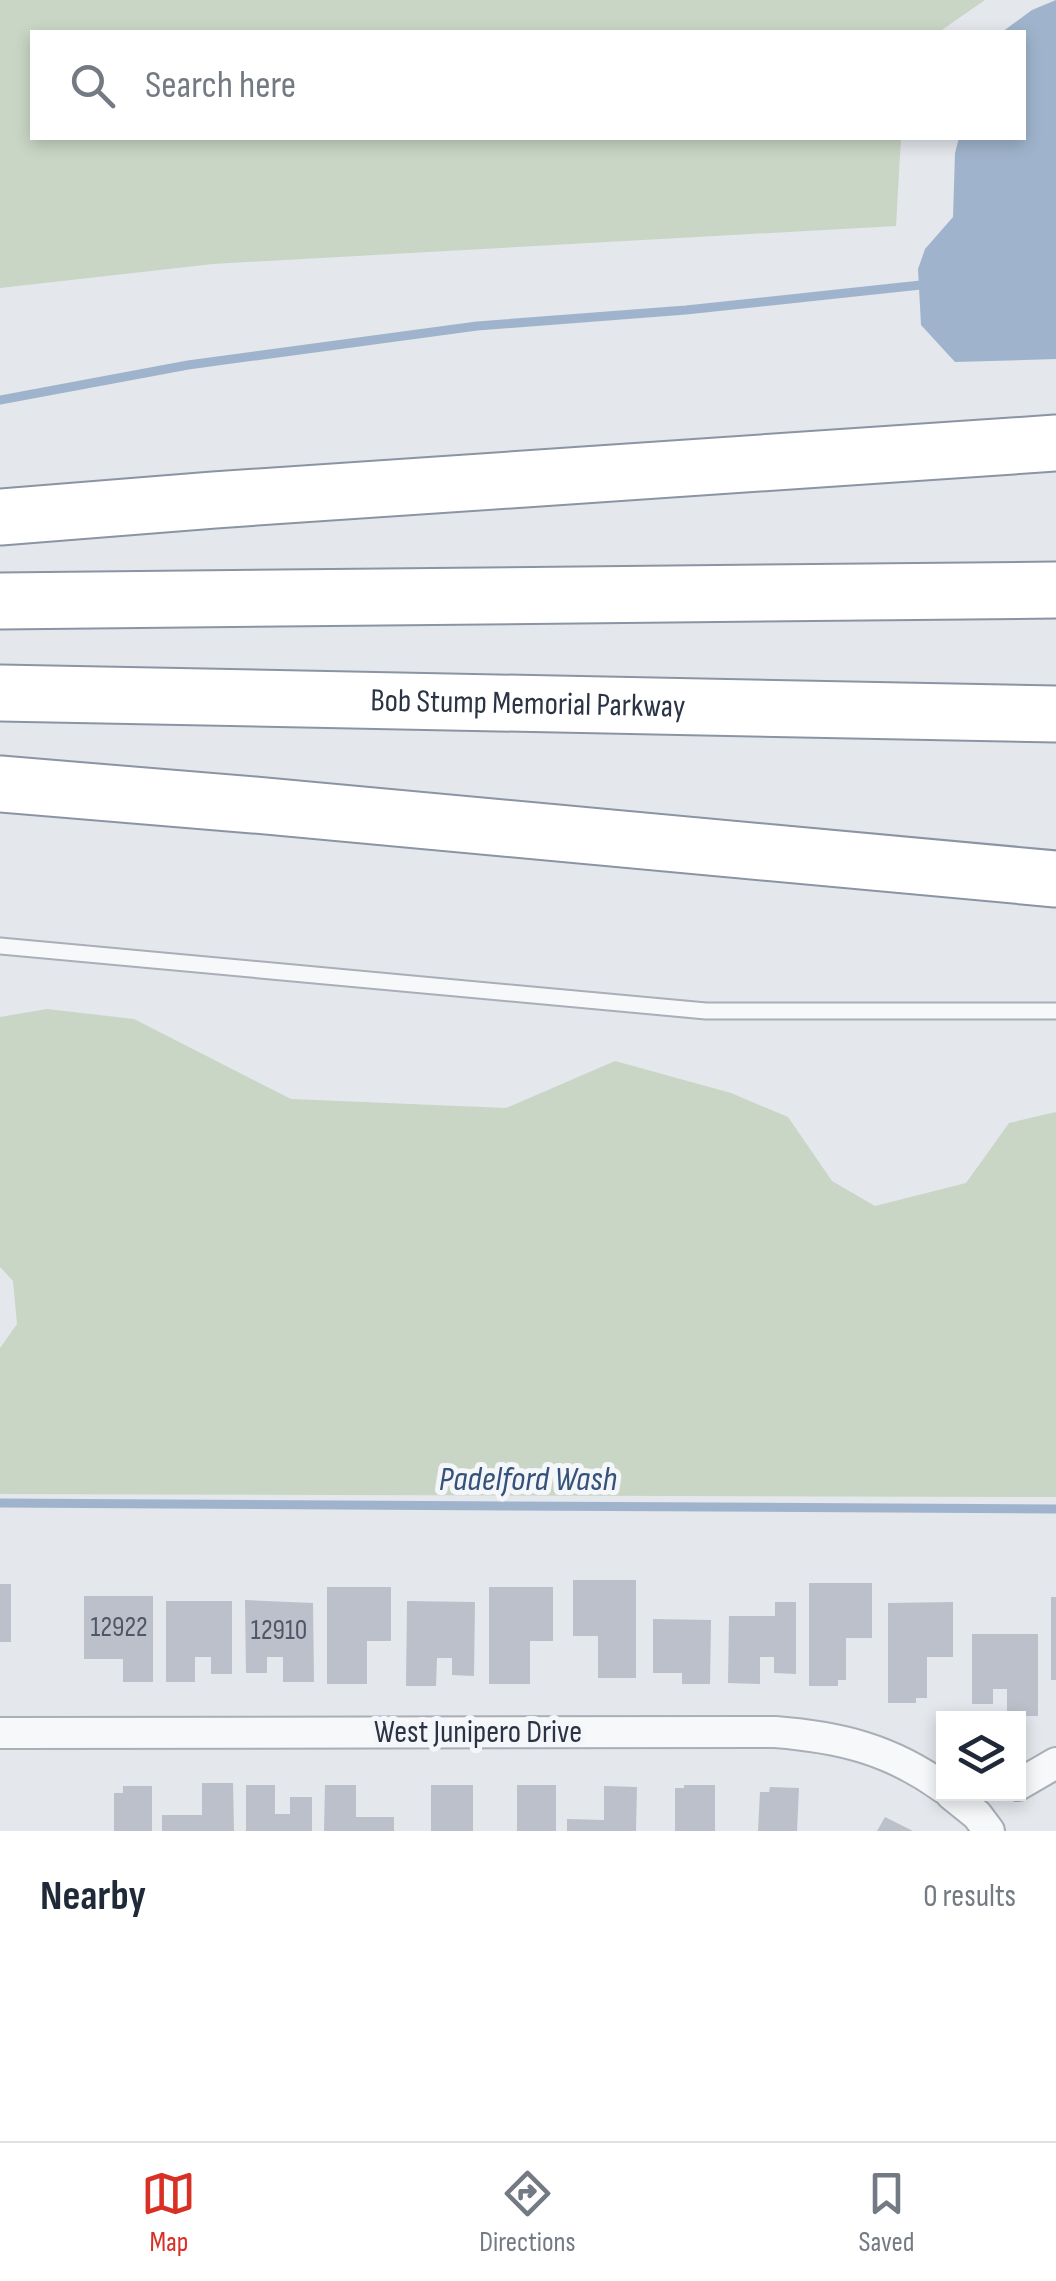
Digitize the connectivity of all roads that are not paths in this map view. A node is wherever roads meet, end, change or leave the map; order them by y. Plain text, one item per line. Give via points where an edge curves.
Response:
1 (1056, 443) edge
2 (0, 517) edge
3 (1056, 590) edge
4 (0, 601) edge
5 (0, 693) edge
6 (1056, 714) edge
7 (0, 784) edge
8 (1056, 880) edge
9 (0, 946) edge
10 (1056, 1011) edge
11 (0, 1733) edge
12 (1056, 1763) edge
13 (1026, 1780) edge
14 (936, 1783) edge
15 (958, 1801) edge
16 (1001, 1801) edge
17 (983, 1823) edge

1 - 2 highway
3 - 4 highway
5 - 6 highway, Bob Stump Memorial Parkway
7 - 8 highway
9 - 10 lane via 706,1011
11 - 14 street, West Junipero Drive via 774,1732 848,1741 907,1763
12 - 13 street
15 - 17 street
16 - 17 street

